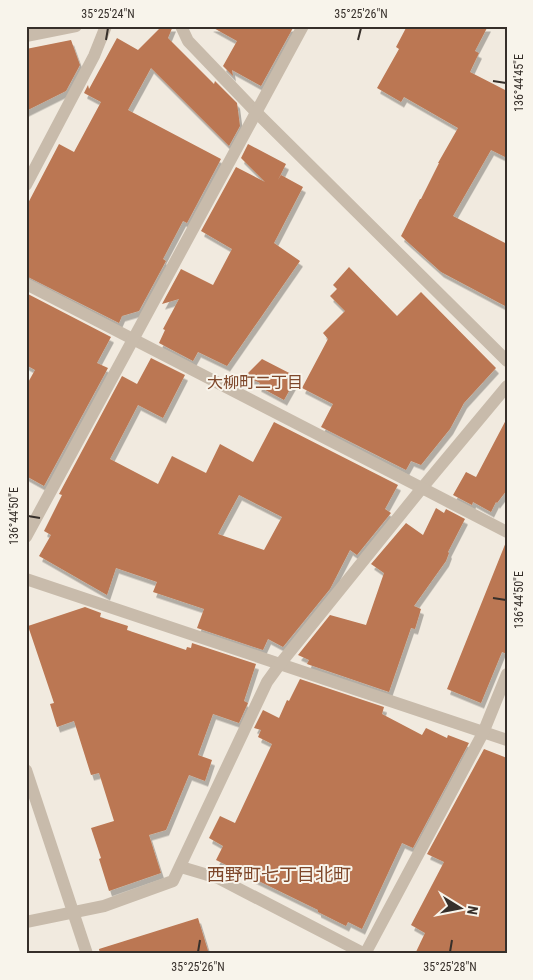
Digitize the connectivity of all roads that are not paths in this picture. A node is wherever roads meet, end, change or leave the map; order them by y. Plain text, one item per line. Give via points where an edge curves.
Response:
1 (76, 26) edge
2 (106, 26) edge
3 (181, 26) edge
4 (302, 26) edge
5 (26, 36) edge
6 (256, 112) junction
7 (26, 185) edge
8 (26, 284) edge
9 (134, 339) junction
10 (507, 361) edge
11 (507, 386) edge
12 (422, 488) junction
13 (507, 532) edge
14 (26, 536) edge
15 (26, 579) edge
16 (280, 664) junction
17 (507, 674) edge
18 (483, 733) junction
19 (507, 740) edge
20 (26, 770) edge
21 (181, 867) junction
22 (74, 911) junction
23 (26, 922) edge
24 (87, 954) edge
25 (365, 954) edge

1 - 5 street
2 - 7 street via 94,56
3 - 6 street via 188,40
4 - 6 street
6 - 9 street
6 - 10 street
8 - 9 street
9 - 12 street
9 - 14 street
11 - 12 street
12 - 13 street
12 - 16 street
15 - 16 street
16 - 18 street
16 - 21 street via 268,682
17 - 18 street
18 - 19 street
18 - 25 street
20 - 22 street
21 - 22 street via 173,881 104,906
21 - 25 street via 218,878
22 - 23 street
22 - 24 street

